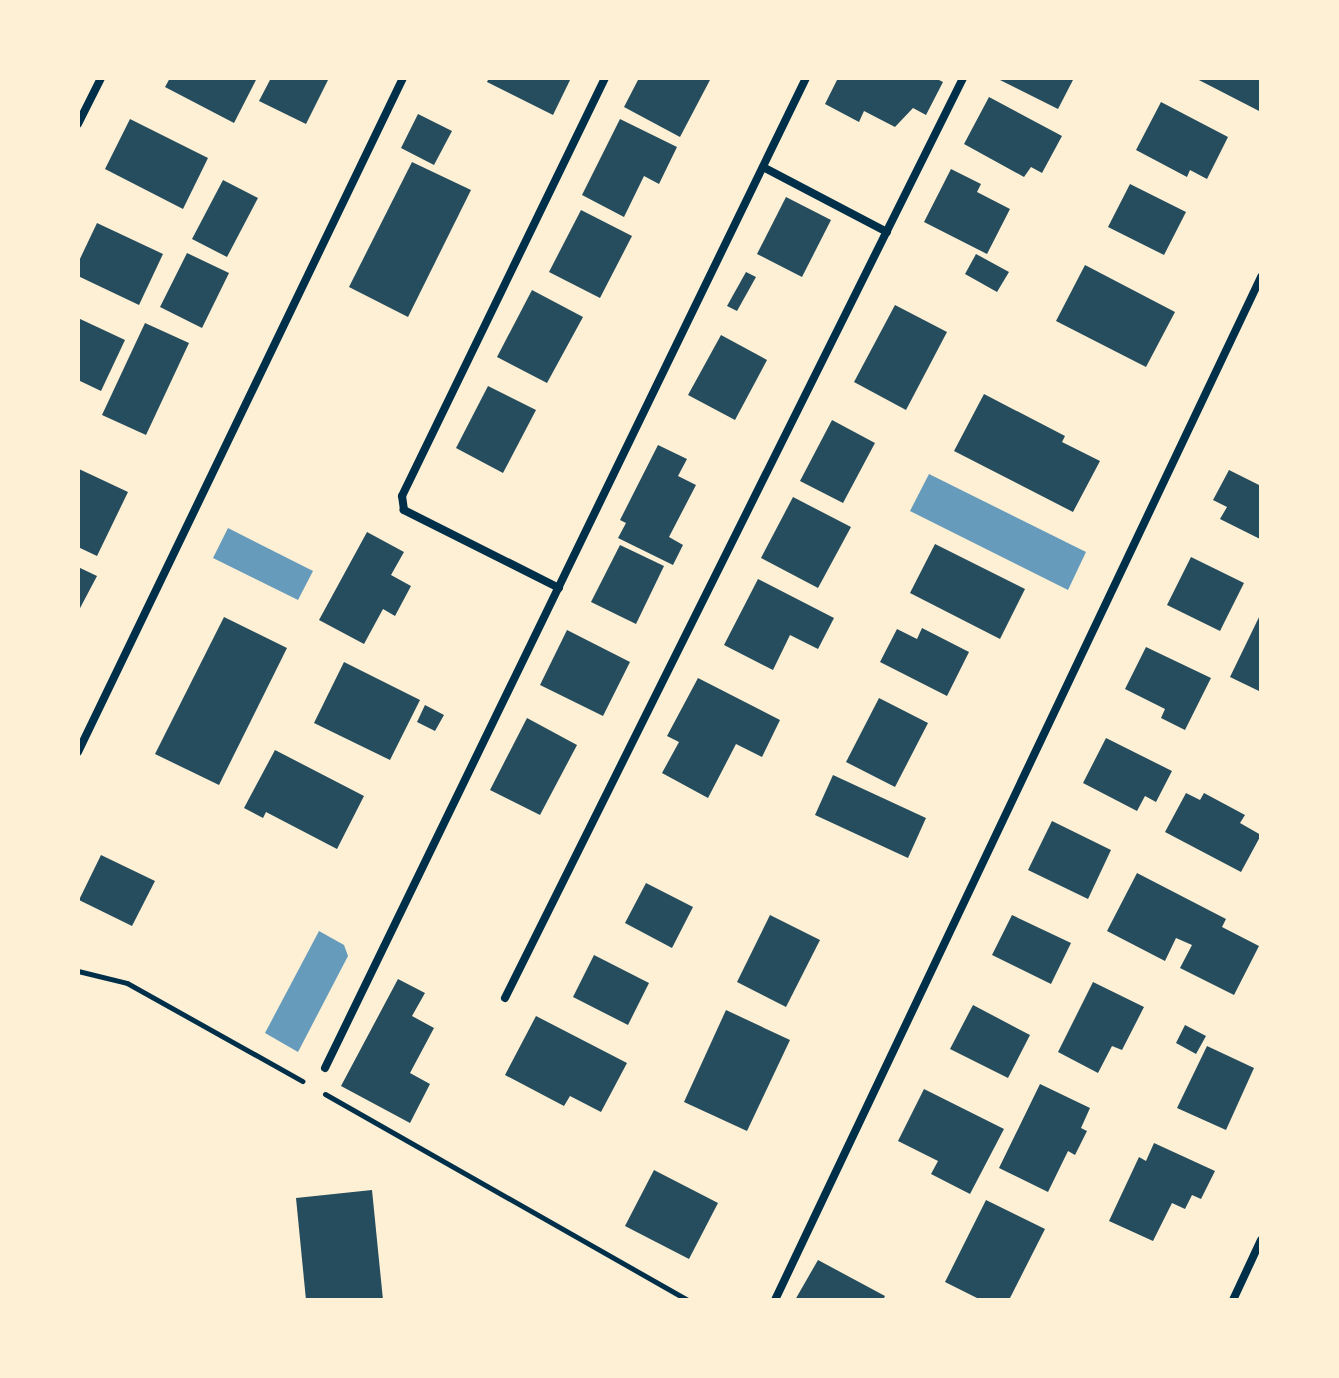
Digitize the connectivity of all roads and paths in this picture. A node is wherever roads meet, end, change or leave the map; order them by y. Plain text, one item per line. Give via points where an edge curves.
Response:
1 (101, 78) edge
2 (403, 78) edge
3 (605, 78) edge
4 (806, 78) edge
5 (963, 78) edge
6 (78, 124) edge
7 (763, 167) junction
8 (887, 232) junction
9 (1261, 277) edge
10 (559, 588) junction
11 (78, 752) edge
12 (78, 971) edge
13 (505, 998) dead end
14 (325, 1068) dead end
15 (1261, 1240) edge
16 (687, 1300) edge
17 (775, 1300) edge
18 (1233, 1300) edge

1 - 6 street
2 - 11 street
3 - 10 street via 402,496 404,510
4 - 7 street
5 - 8 street
7 - 8 street
7 - 10 street
8 - 13 street
9 - 17 street
10 - 14 street
12 - 16 path via 127,983
15 - 18 street

